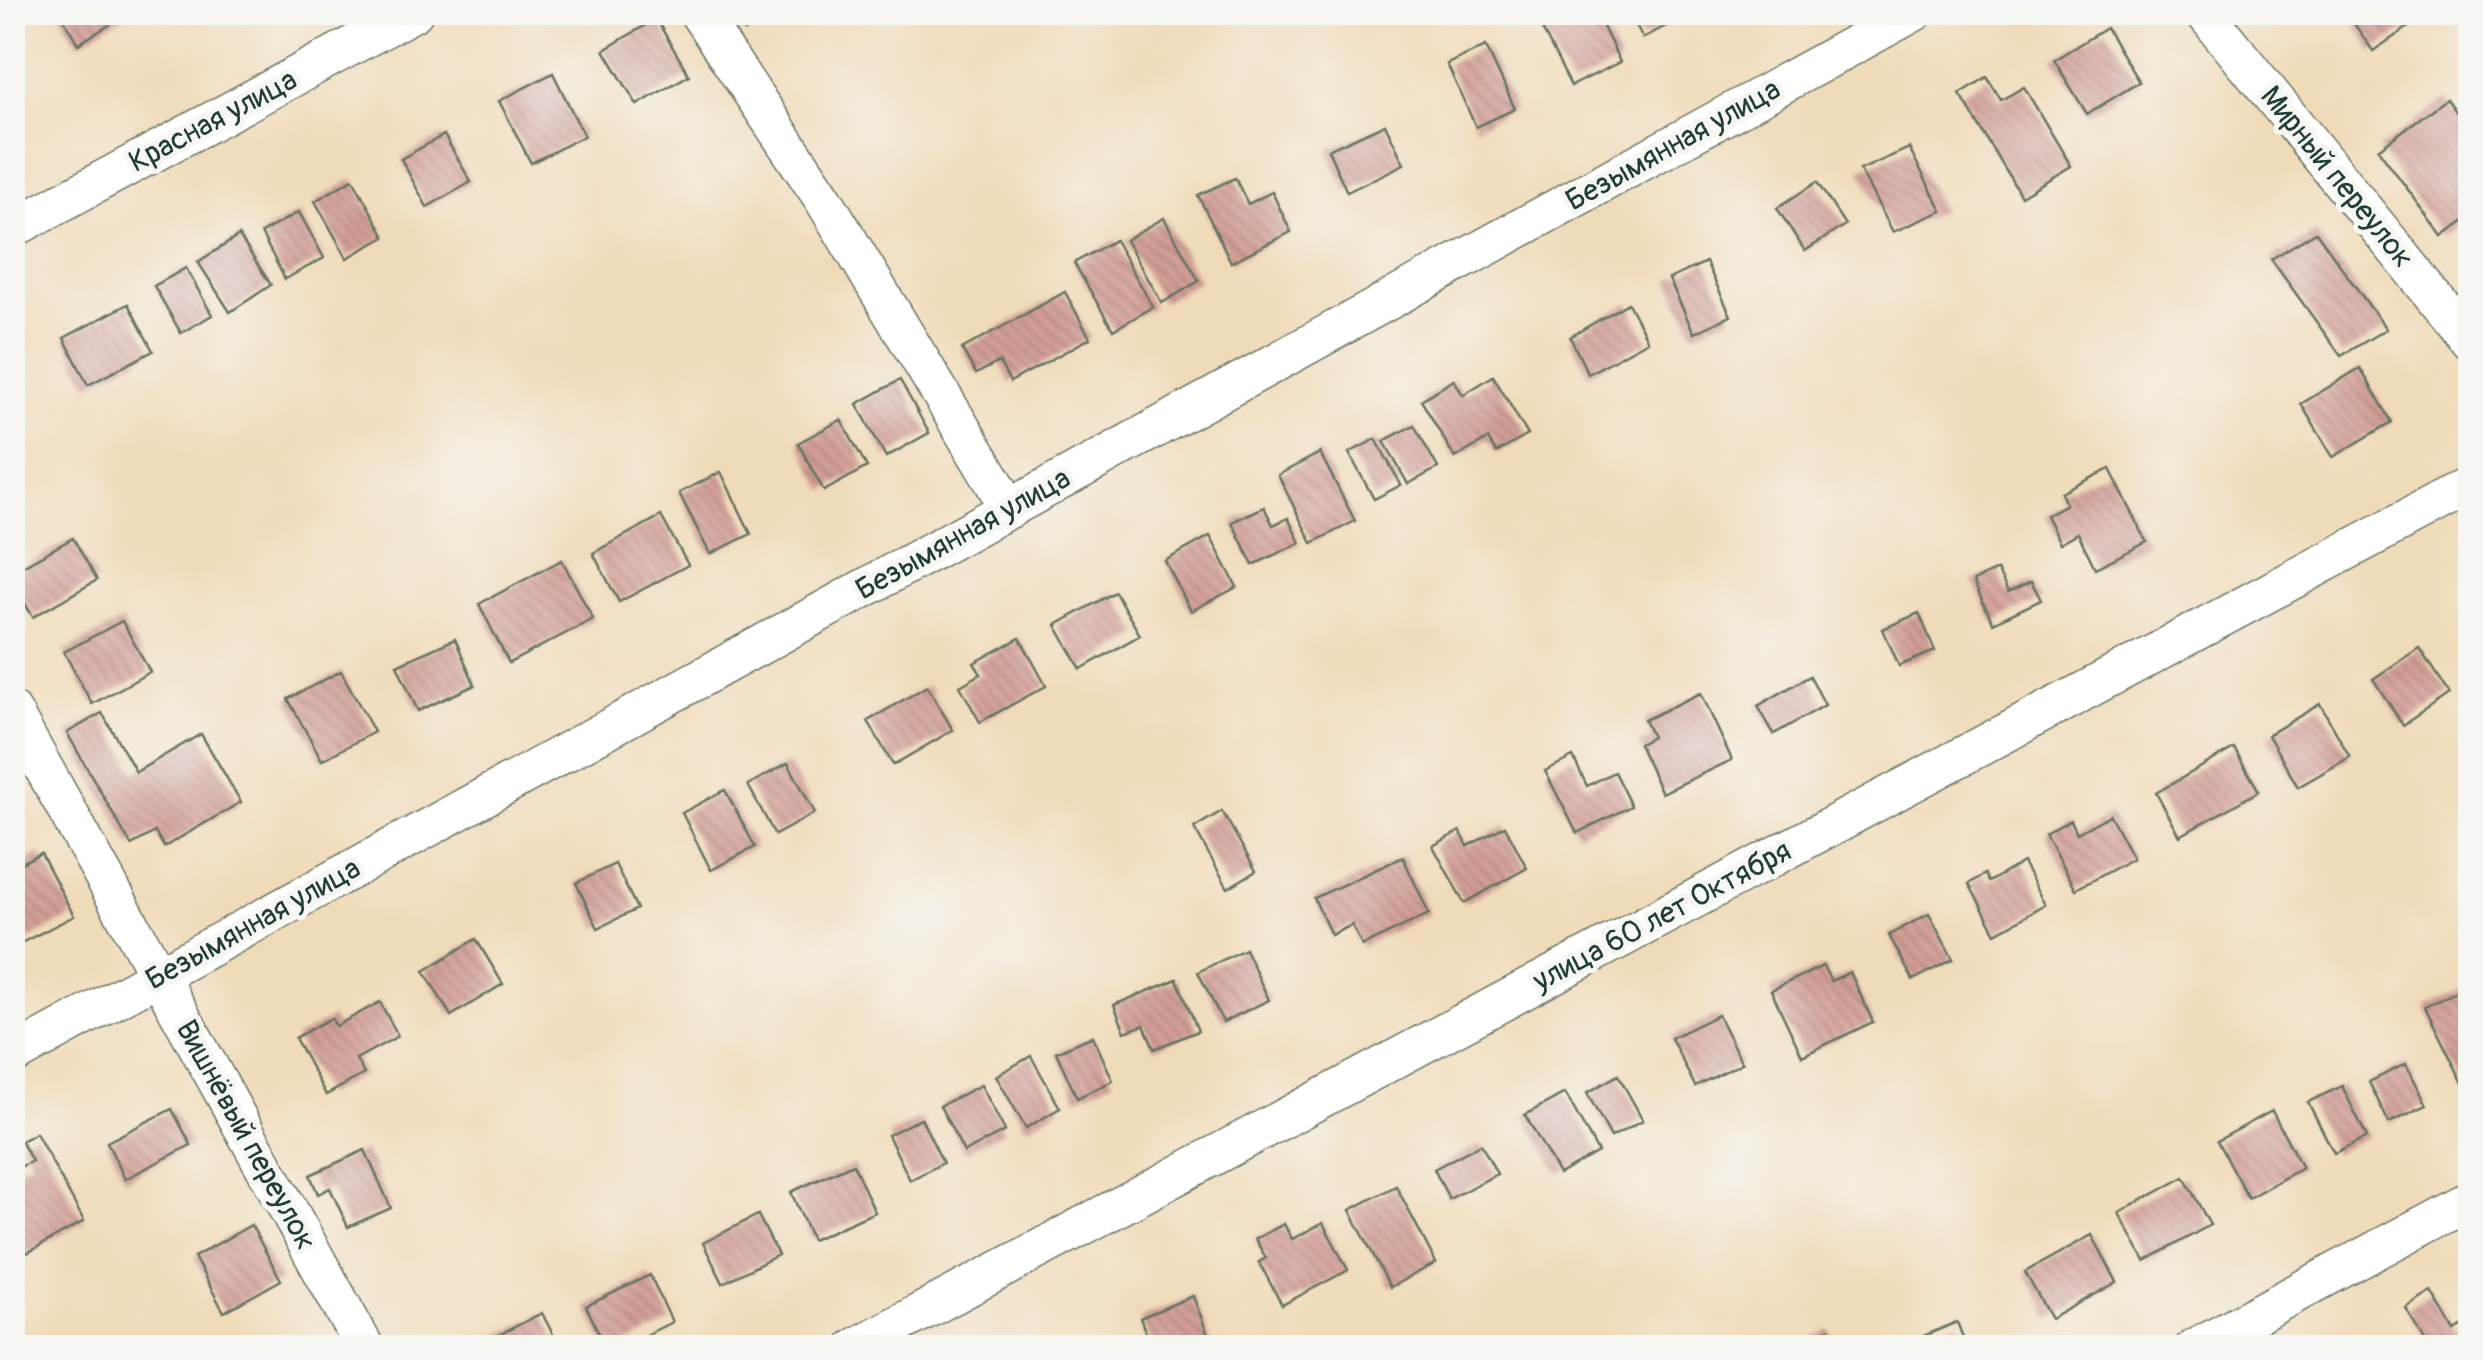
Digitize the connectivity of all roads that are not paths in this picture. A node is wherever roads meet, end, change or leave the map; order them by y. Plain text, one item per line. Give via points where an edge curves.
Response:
1 (414, 12) edge
2 (698, 12) edge
3 (1914, 12) edge
4 (2204, 12) edge
5 (12, 229) edge
6 (2470, 341) edge
7 (2470, 485) edge
8 (1010, 509) junction
9 (12, 711) edge
10 (157, 977) junction
11 (12, 1056) edge
12 (2470, 1200) edge
13 (365, 1348) edge
14 (854, 1348) edge
15 (2194, 1348) edge

1 - 5 street, Красная улица
2 - 8 street via 824,200
3 - 8 street, Безымянная улица
4 - 6 street, Мирный переулок
7 - 14 street, улица 60 лет Октября
8 - 10 street, Безымянная улица
9 - 10 street, Вишнёвый переулок
10 - 11 street, Безымянная улица
10 - 13 street, Вишнёвый переулок
12 - 15 street

